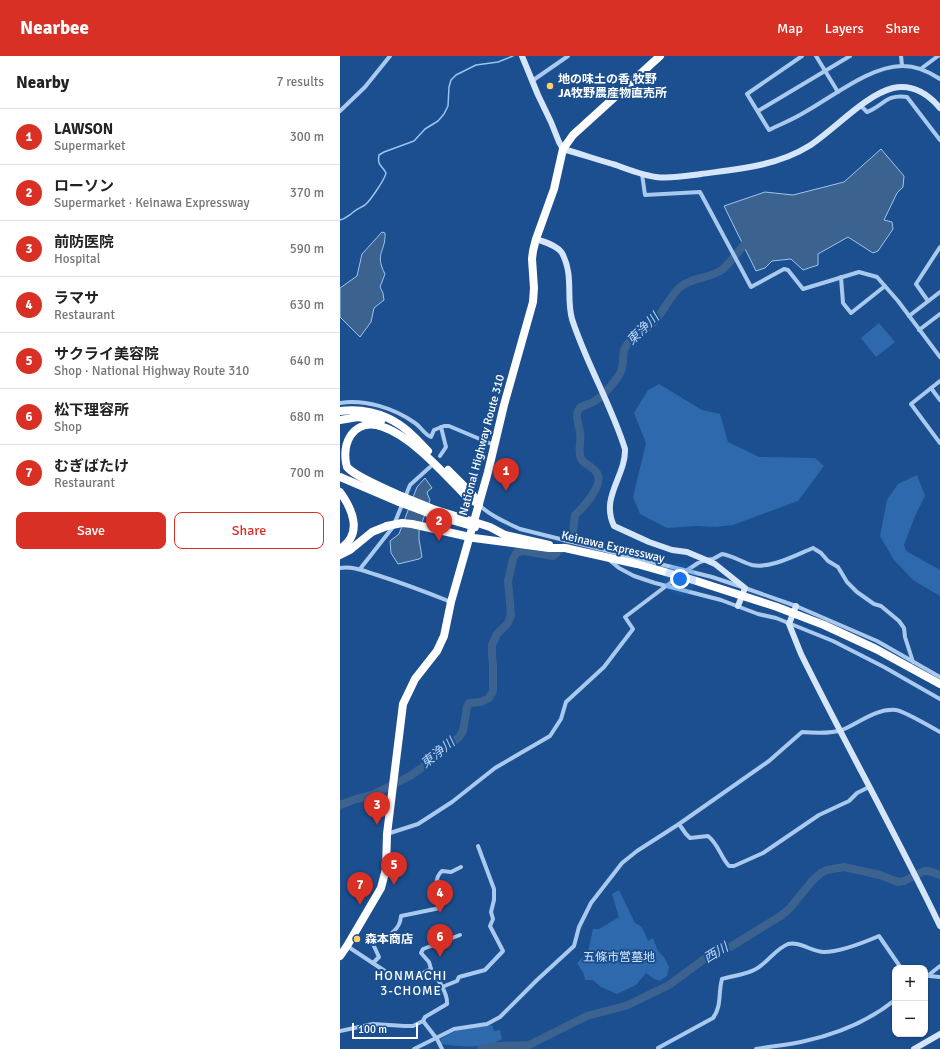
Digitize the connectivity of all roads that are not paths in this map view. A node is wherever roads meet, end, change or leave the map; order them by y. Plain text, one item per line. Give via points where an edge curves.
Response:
1 (390, 56) edge
2 (522, 56) edge
3 (568, 56) edge
4 (660, 56) edge
5 (802, 56) edge
6 (816, 56) edge
7 (850, 56) edge
8 (901, 56) edge
9 (938, 56) edge
10 (902, 66) junction
11 (922, 68) junction
12 (825, 71) junction
13 (940, 78) edge
14 (532, 81) junction
15 (838, 92) junction
16 (861, 106) junction
17 (940, 108) edge
18 (758, 111) junction
19 (340, 112) edge
20 (940, 140) edge
21 (564, 149) junction
22 (642, 174) junction
23 (536, 239) junction
24 (940, 247) edge
25 (841, 277) junction
26 (885, 286) junction
27 (940, 292) edge
28 (928, 301) junction
29 (940, 314) edge
30 (909, 316) junction
31 (919, 330) junction
32 (940, 357) edge
33 (940, 381) edge
34 (931, 388) junction
35 (940, 400) edge
36 (340, 403) edge
37 (340, 411) edge
38 (372, 413) junction
39 (340, 417) edge
40 (340, 420) edge
41 (441, 427) junction
42 (940, 443) edge
43 (494, 445) junction
44 (419, 450) junction
45 (440, 456) dead end
46 (430, 468) dead end
47 (340, 477) edge
48 (340, 492) edge
49 (400, 499) junction
50 (479, 504) junction
51 (565, 548) junction
52 (340, 549) edge
53 (602, 550) junction
54 (340, 555) edge
55 (706, 560) junction
56 (340, 568) edge
57 (360, 569) junction
58 (686, 571) junction
59 (667, 585) junction
60 (745, 588) junction
61 (451, 602) junction
62 (738, 606) junction
63 (796, 606) junction
64 (789, 624) junction
65 (913, 662) junction
66 (940, 677) edge
67 (940, 684) edge
68 (940, 699) edge
69 (840, 730) junction
70 (940, 732) edge
71 (869, 786) junction
72 (679, 824) junction
73 (387, 834) junction
74 (478, 846) dead end
75 (461, 867) dead end
76 (940, 926) edge
77 (460, 935) dead end
78 (347, 946) junction
79 (340, 956) edge
80 (373, 963) junction
81 (899, 965) edge
82 (940, 966) edge
83 (431, 969) junction
84 (929, 976) joint
85 (940, 977) edge
86 (442, 987) junction
87 (894, 1001) edge
88 (423, 1021) junction
89 (340, 1031) edge
90 (940, 1034) edge
91 (437, 1038) junction
92 (414, 1049) edge
93 (442, 1049) edge
94 (659, 1049) edge
95 (756, 1049) edge
96 (914, 1049) edge

1 - 19 street
2 - 14 street
3 - 14 street
4 - 21 highway, National Highway Route 310 via 573,135
5 - 18 street via 747,94
6 - 12 street
7 - 12 street
8 - 10 street
9 - 11 street
10 - 11 street
10 - 15 street via 878,70
11 - 13 street
12 - 15 street
12 - 18 street
14 - 21 street
15 - 18 street via 803,114 769,130
16 - 17 street via 886,90 902,87 920,91
16 - 20 street via 867,112 886,99 907,97
16 - 22 street via 809,146 793,155 771,162 670,178
21 - 22 street
21 - 23 highway, National Highway Route 310 via 554,189
22 - 25 street via 645,195 700,192 751,287 784,269 788,270 803,289
23 - 43 highway, National Highway Route 310 via 532,259 533,302
23 - 55 street via 556,247 563,254 570,280 572,317 625,449 625,457 611,498 610,519 614,526 649,542
24 - 28 street via 916,284
25 - 26 street via 859,272 877,277
25 - 26 street via 843,303 851,313
26 - 30 street
27 - 28 street
28 - 30 street
29 - 31 street
30 - 31 street
31 - 32 street
33 - 34 street
34 - 35 street
34 - 42 street via 911,404
36 - 41 street via 356,402 394,411 416,424 431,437 434,430
37 - 38 highway via 357,410
38 - 39 highway
38 - 50 highway via 400,425 472,494
40 - 44 highway via 358,417 384,421 398,430
41 - 43 street via 449,426
41 - 45 street via 446,447
43 - 50 highway, National Highway Route 310
44 - 49 highway via 388,429 371,425 353,428 341,441 342,460 351,471
44 - 50 highway via 469,499
46 - 57 street via 410,485 393,527
47 - 49 highway
48 - 52 highway via 354,519 354,528 349,541
49 - 51 highway, Keinawa Expressway, bridge via 490,527 505,535
50 - 53 street via 502,521 520,529
50 - 61 highway, National Highway Route 310
51 - 54 highway, bridge via 474,538 402,523 372,532
51 - 67 highway, Keinawa Expressway, bridge via 675,574 777,606 876,649
53 - 58 street
53 - 59 street via 612,562 627,573
55 - 58 street
55 - 60 street
55 - 65 street via 722,554 751,565 770,565 813,548 838,567 847,582 858,592 899,621 904,628
56 - 57 street
57 - 61 street
58 - 59 street
58 - 60 street
59 - 62 street
59 - 73 street via 625,617 632,629 604,667 566,702 561,719 550,736 495,768 452,802 418,824
60 - 62 street
60 - 63 street
61 - 73 highway, National Highway Route 310 via 438,651 415,679 403,704
62 - 64 street
63 - 64 street
63 - 65 street via 877,641
64 - 68 street via 833,641
64 - 69 street
65 - 66 street
69 - 70 street via 875,714 897,710
69 - 71 street
69 - 72 street via 802,732 769,761
71 - 72 street via 819,815 763,853 734,866 729,866 719,847 708,836 690,838
71 - 76 street
72 - 91 street via 637,850 622,863 591,903 574,946 500,1017 488,1024 454,1029
73 - 78 highway, National Highway Route 310 via 386,869 381,888
74 - 86 street via 494,890 491,912 493,919 490,926 503,951 485,970 459,977 457,981
75 - 80 street via 438,874 436,882 440,908 401,916 395,932 373,944 379,957
77 - 83 street via 423,949 421,953 429,962
78 - 79 highway, National Highway Route 310
78 - 80 street
80 - 83 street via 398,979 404,980
81 - 94 street via 879,936 823,952 795,943 788,944 754,970 722,979 719,1005 713,1018
82 - 84 street
83 - 86 street
84 - 85 street
86 - 88 street via 448,1000 447,1004 425,1017
87 - 95 street via 868,1018 827,1034 805,1041
88 - 89 street via 413,1026 373,1024
88 - 91 street
90 - 96 street
91 - 92 street
91 - 93 street

